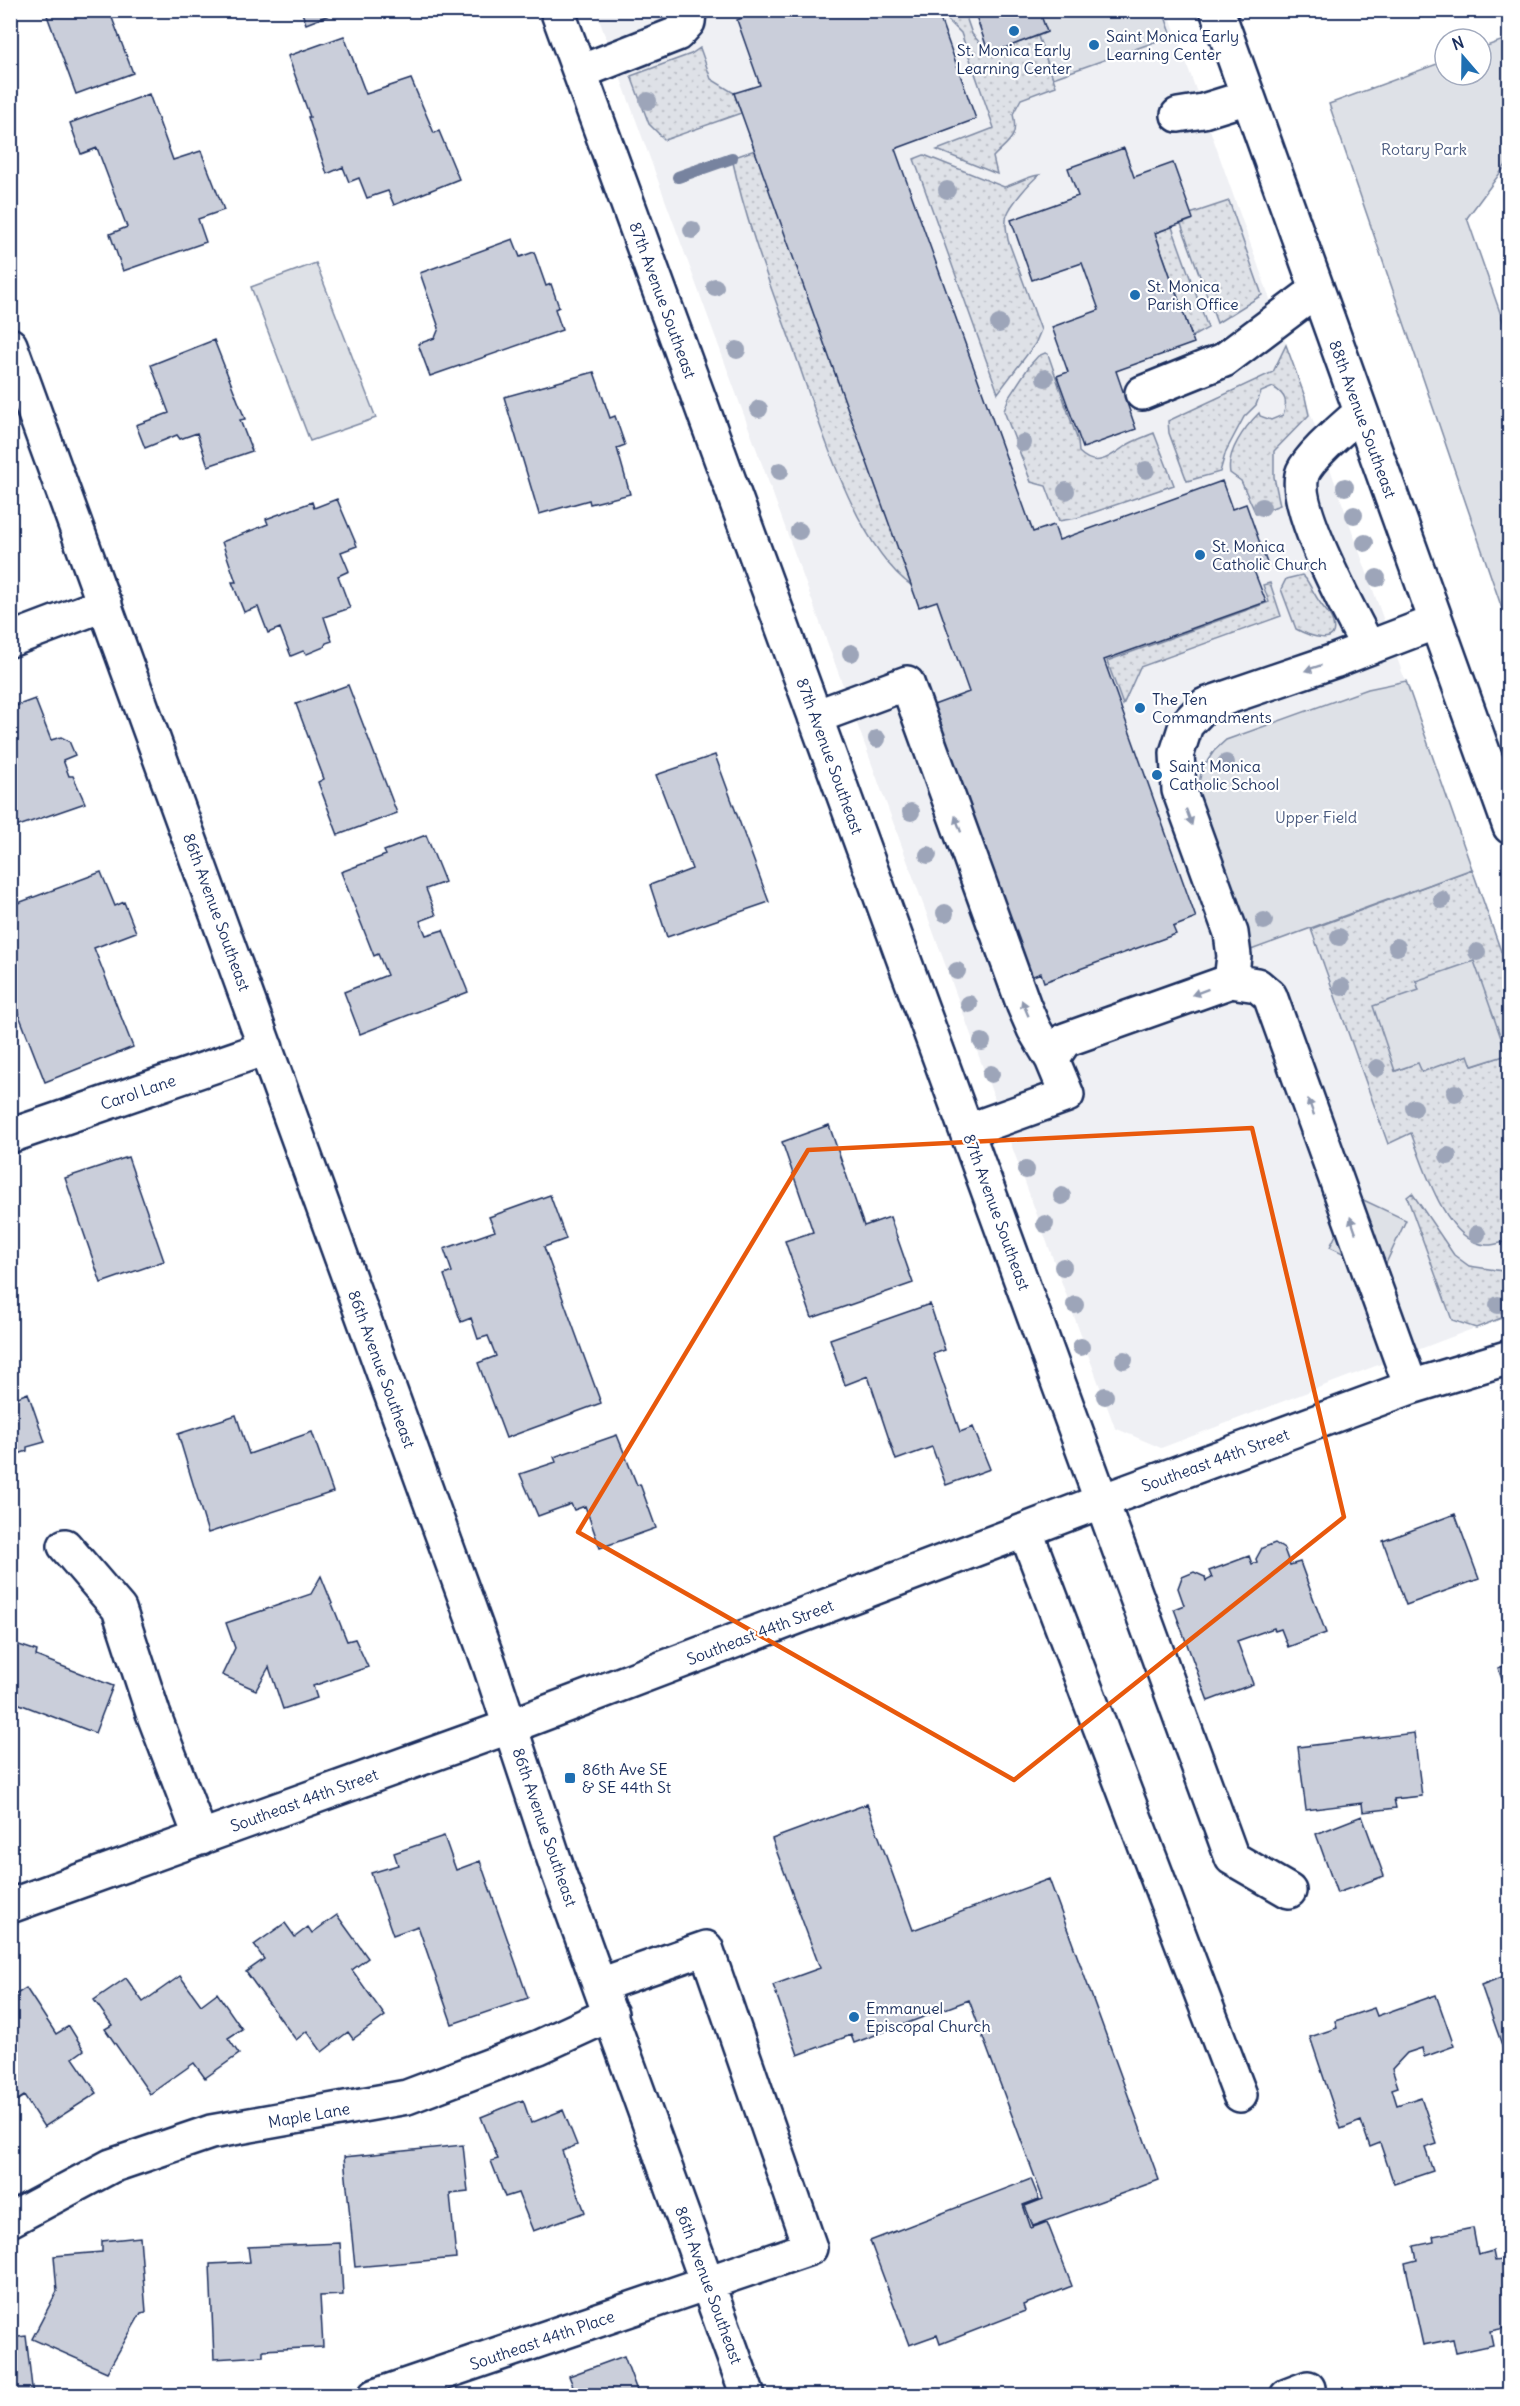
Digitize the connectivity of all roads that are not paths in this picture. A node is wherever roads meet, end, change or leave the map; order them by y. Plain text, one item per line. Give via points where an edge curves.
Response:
1 (557, 10) edge
2 (1217, 10) edge
3 (689, 13) dead end
4 (580, 72) junction
5 (1248, 97) junction
6 (1178, 115) dead end
7 (1317, 290) junction
8 (10, 345) edge
9 (1142, 393) dead end
10 (1361, 412) junction
11 (105, 604) junction
12 (1436, 622) junction
13 (10, 640) edge
14 (1368, 647) junction
15 (815, 717) junction
16 (1509, 827) edge
17 (1231, 981) junction
18 (266, 1048) junction
19 (1052, 1059) junction
20 (967, 1131) junction
21 (10, 1136) edge
22 (1509, 1357) edge
23 (1412, 1388) junction
24 (1102, 1502) junction
25 (1026, 1532) junction
26 (65, 1546) dead end
27 (511, 1726) junction
28 (201, 1838) junction
29 (1289, 1891) dead end
30 (10, 1906) edge
31 (606, 2000) junction
32 (1240, 2095) dead end
33 (10, 2220) edge
34 (708, 2284) junction
35 (375, 2396) edge
36 (748, 2396) edge

1 - 4 street, 87th Avenue Southeast
2 - 5 street, 88th Avenue Southeast
3 - 4 street via 688,22 677,34
4 - 15 street, 87th Avenue Southeast
5 - 6 street
5 - 7 street, 88th Avenue Southeast
7 - 9 street via 1224,360
7 - 10 street, 88th Avenue Southeast
8 - 11 street, 86th Avenue Southeast
10 - 12 street, 88th Avenue Southeast
10 - 14 street via 1311,460 1300,484 1303,503 1331,575
11 - 13 street
11 - 18 street, 86th Avenue Southeast
12 - 14 street
12 - 16 street, 88th Avenue Southeast
14 -> 17 street via 1205,705 1186,725 1177,753 1179,790 1231,933
19 -> 15 street via 1024,1006 907,682
15 - 20 street, 87th Avenue Southeast
17 -> 19 street via 1065,1040
23 -> 17 street via 1270,996 1257,985
18 - 21 street, Carol Lane
18 - 27 street, 86th Avenue Southeast
19 - 20 street via 1067,1095
20 - 24 street, 87th Avenue Southeast
22 - 23 street, Southeast 44th Street
23 - 24 street, Southeast 44th Street
24 - 25 street, Southeast 44th Street
24 - 29 street, 87th Avenue Southeast via 1232,1858
25 - 27 street, Southeast 44th Street
25 - 32 street
26 - 28 street via 119,1609 153,1713
27 - 28 street, Southeast 44th Street
27 - 31 street, 86th Avenue Southeast via 558,1871
28 - 30 street, Southeast 44th Street
31 - 33 street, Maple Lane via 538,2047 407,2097 211,2132 111,2166
31 - 34 street, 86th Avenue Southeast
31 - 34 street, Maple Lane via 706,1948 810,2248
34 - 35 street, Southeast 44th Place
34 - 36 street, 86th Avenue Southeast

